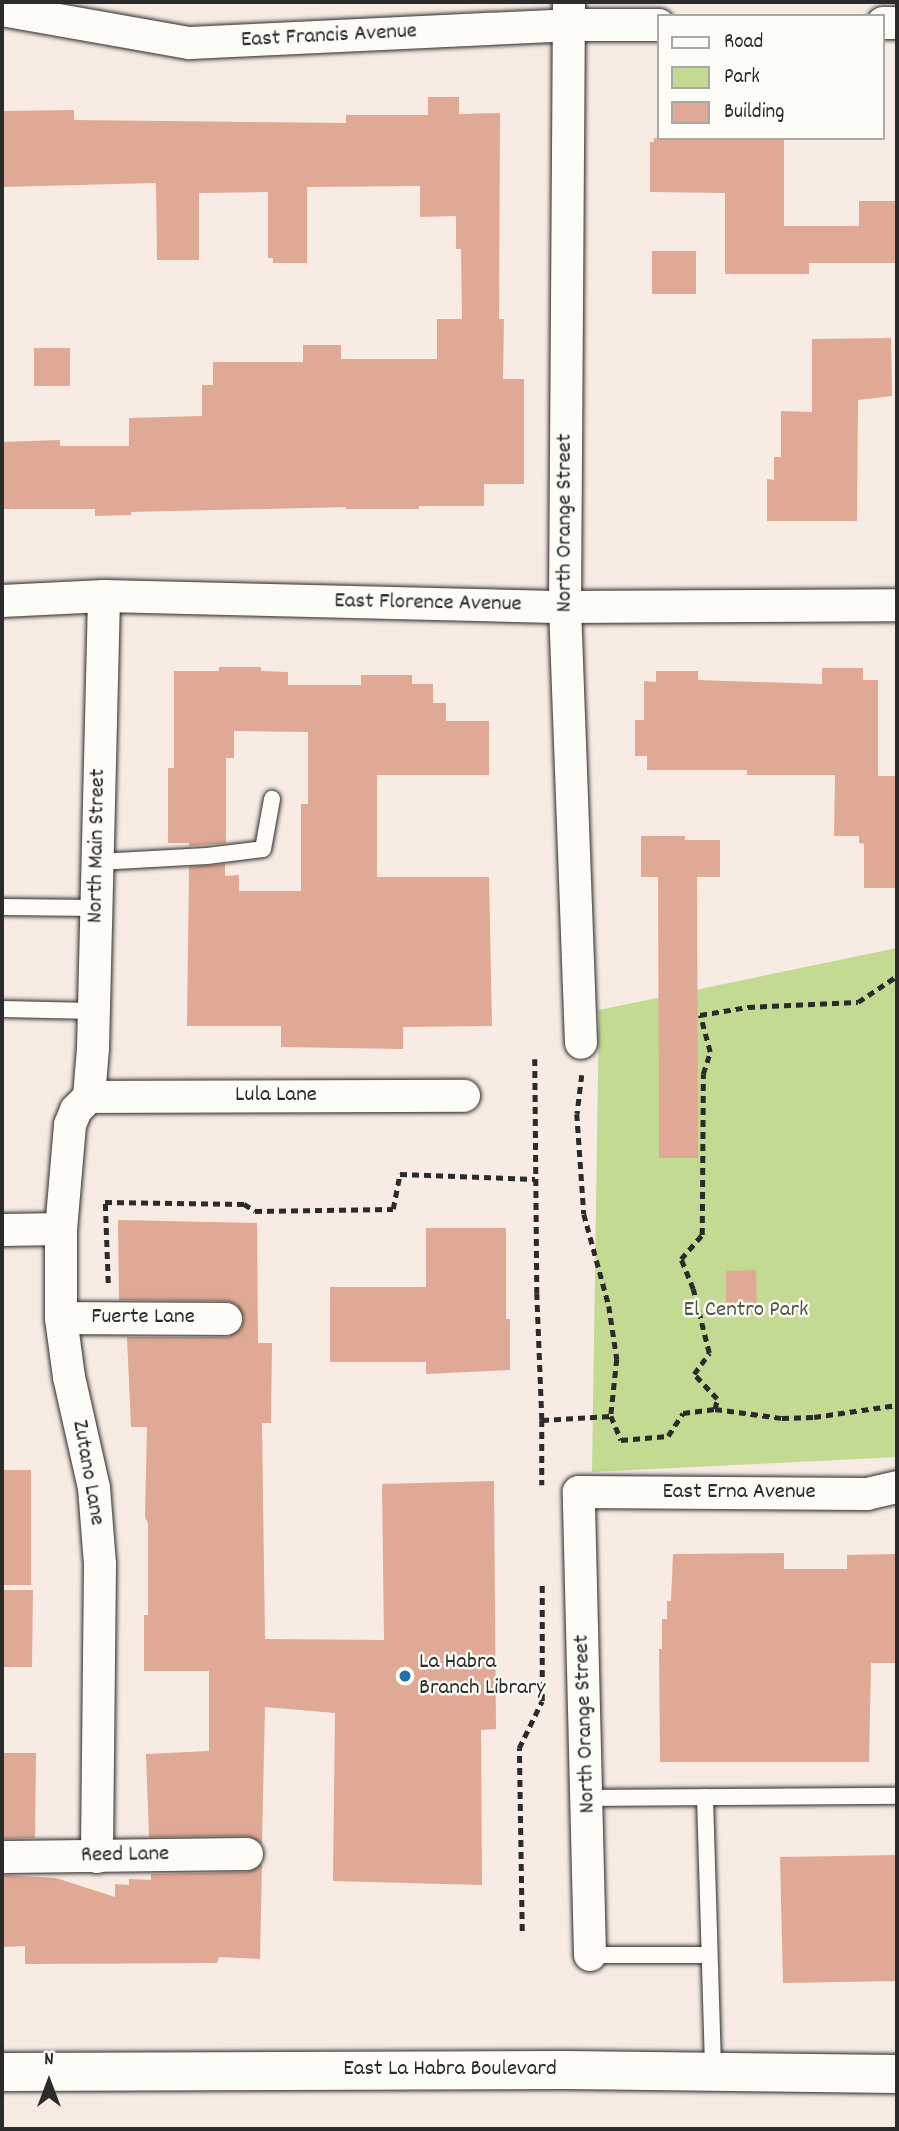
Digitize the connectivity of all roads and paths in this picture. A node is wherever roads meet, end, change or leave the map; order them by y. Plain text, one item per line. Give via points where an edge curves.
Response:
1 (2, 10) edge
2 (569, 13) edge
3 (657, 25) edge
4 (104, 596) junction
5 (2, 601) edge
6 (897, 605) edge
7 (565, 607) junction
8 (272, 799) dead end
9 (98, 862) junction
10 (2, 906) edge
11 (96, 908) junction
12 (897, 976) edge
13 (2, 1009) edge
14 (94, 1011) junction
15 (581, 1043) dead end
16 (535, 1059) dead end
17 (582, 1074) dead end
18 (464, 1096) dead end
19 (89, 1097) junction
20 (536, 1179) junction
21 (61, 1229) junction
22 (2, 1230) edge
23 (61, 1318) junction
24 (105, 1318) junction
25 (226, 1319) dead end
26 (897, 1405) edge
27 (715, 1409) junction
28 (611, 1416) junction
29 (542, 1420) junction
30 (897, 1487) edge
31 (579, 1492) joint
32 (542, 1497) dead end
33 (542, 1576) dead end
34 (897, 1796) edge
35 (705, 1797) junction
36 (589, 1798) junction
37 (247, 1854) dead end
38 (2, 1857) edge
39 (97, 1857) junction
40 (522, 1931) dead end
41 (590, 1955) joint
42 (709, 1955) junction
43 (2, 2072) edge
44 (713, 2072) junction
45 (897, 2074) edge

1 - 2 street, East Francis Avenue via 190,43
2 - 3 street, East Francis Avenue
2 - 7 street, North Orange Street
4 - 5 street, East Florence Avenue
4 - 7 street, East Florence Avenue
4 - 9 street, North Main Street
6 - 7 street, East Florence Avenue
7 - 15 street, North Orange Street
8 - 9 lane via 262,849
9 - 11 street, North Main Street
10 - 11 lane
11 - 14 street, North Main Street
12 - 27 path via 858,1002 748,1007 700,1015 710,1052 703,1074 702,1235 681,1259 709,1353 694,1374 717,1399
13 - 14 lane
14 - 19 street, North Main Street
16 - 20 path
17 - 28 path via 577,1114 584,1214 609,1306 617,1359
18 - 19 street, Lula Lane
19 - 21 street, Zutano Lane via 70,1125
20 - 24 path via 400,1174 393,1209 256,1211 244,1204 105,1202
20 - 29 path
21 - 22 street
21 - 23 street, Zutano Lane
23 - 24 street, Fuerte Lane
23 - 39 street, Zutano Lane via 94,1488 100,1564
24 - 25 street, Fuerte Lane
26 - 27 path via 782,1418
27 - 28 path via 683,1413 668,1436 621,1440
28 - 29 path
29 - 32 path
30 - 31 street, East Erna Avenue via 867,1494
31 - 36 street, North Orange Street
33 - 40 path via 542,1701 519,1748
34 - 35 lane
35 - 36 lane
35 - 42 lane
36 - 41 street, North Orange Street
37 - 39 street, Reed Lane
38 - 39 street, Reed Lane
41 - 42 lane
42 - 44 lane
43 - 44 main road, East La Habra Boulevard
44 - 45 main road, East La Habra Boulevard

